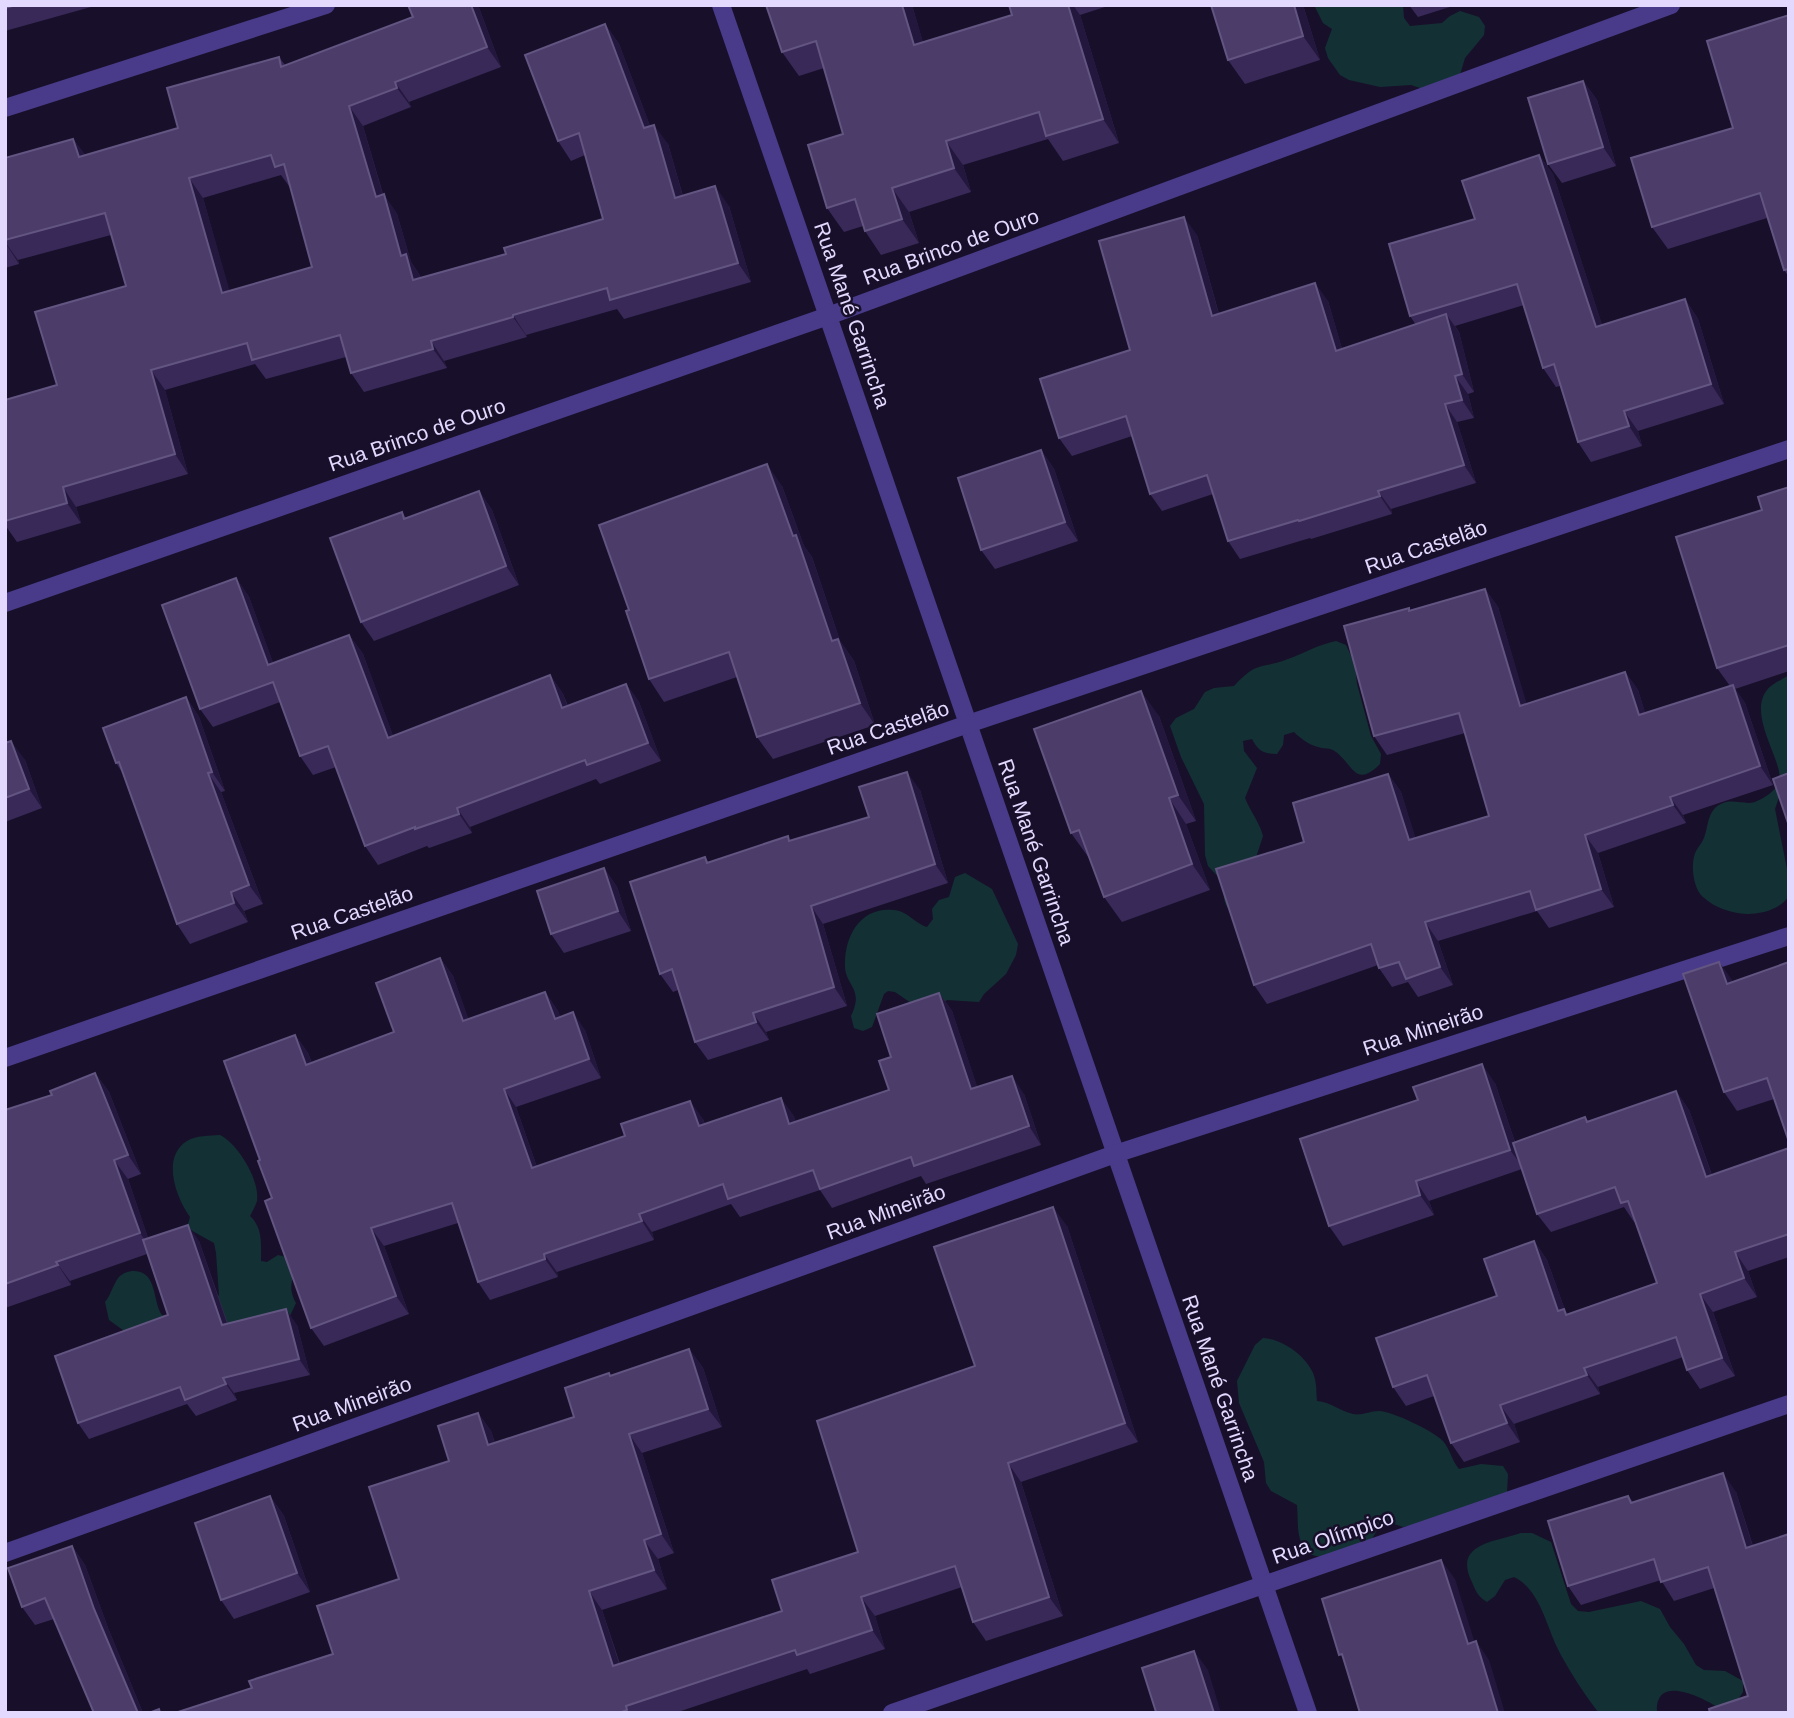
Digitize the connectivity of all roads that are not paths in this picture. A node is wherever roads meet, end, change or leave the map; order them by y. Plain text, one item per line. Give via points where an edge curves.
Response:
1 (326, 5) edge
2 (721, 5) edge
3 (1671, 5) edge
4 (5, 108) edge
5 (828, 316) junction
6 (1789, 449) edge
7 (5, 603) edge
8 (968, 724) junction
9 (1789, 936) edge
10 (5, 1058) edge
11 (1115, 1154) junction
12 (1789, 1404) edge
13 (5, 1553) edge
14 (1264, 1584) junction
15 (892, 1713) edge
16 (1308, 1713) edge

1 - 4 street
2 - 5 street, Rua Mané Garrincha
3 - 5 street, Rua Brinco de Ouro
5 - 7 street, Rua Brinco de Ouro
5 - 8 street, Rua Mané Garrincha
6 - 8 street, Rua Castelão
8 - 10 street, Rua Castelão
8 - 11 street, Rua Mané Garrincha
9 - 11 street, Rua Mineirão
11 - 13 street, Rua Mineirão
11 - 14 street, Rua Mané Garrincha
12 - 14 street, Rua Olímpico
14 - 15 street, Rua Olímpico
14 - 16 street, Rua Mané Garrincha

